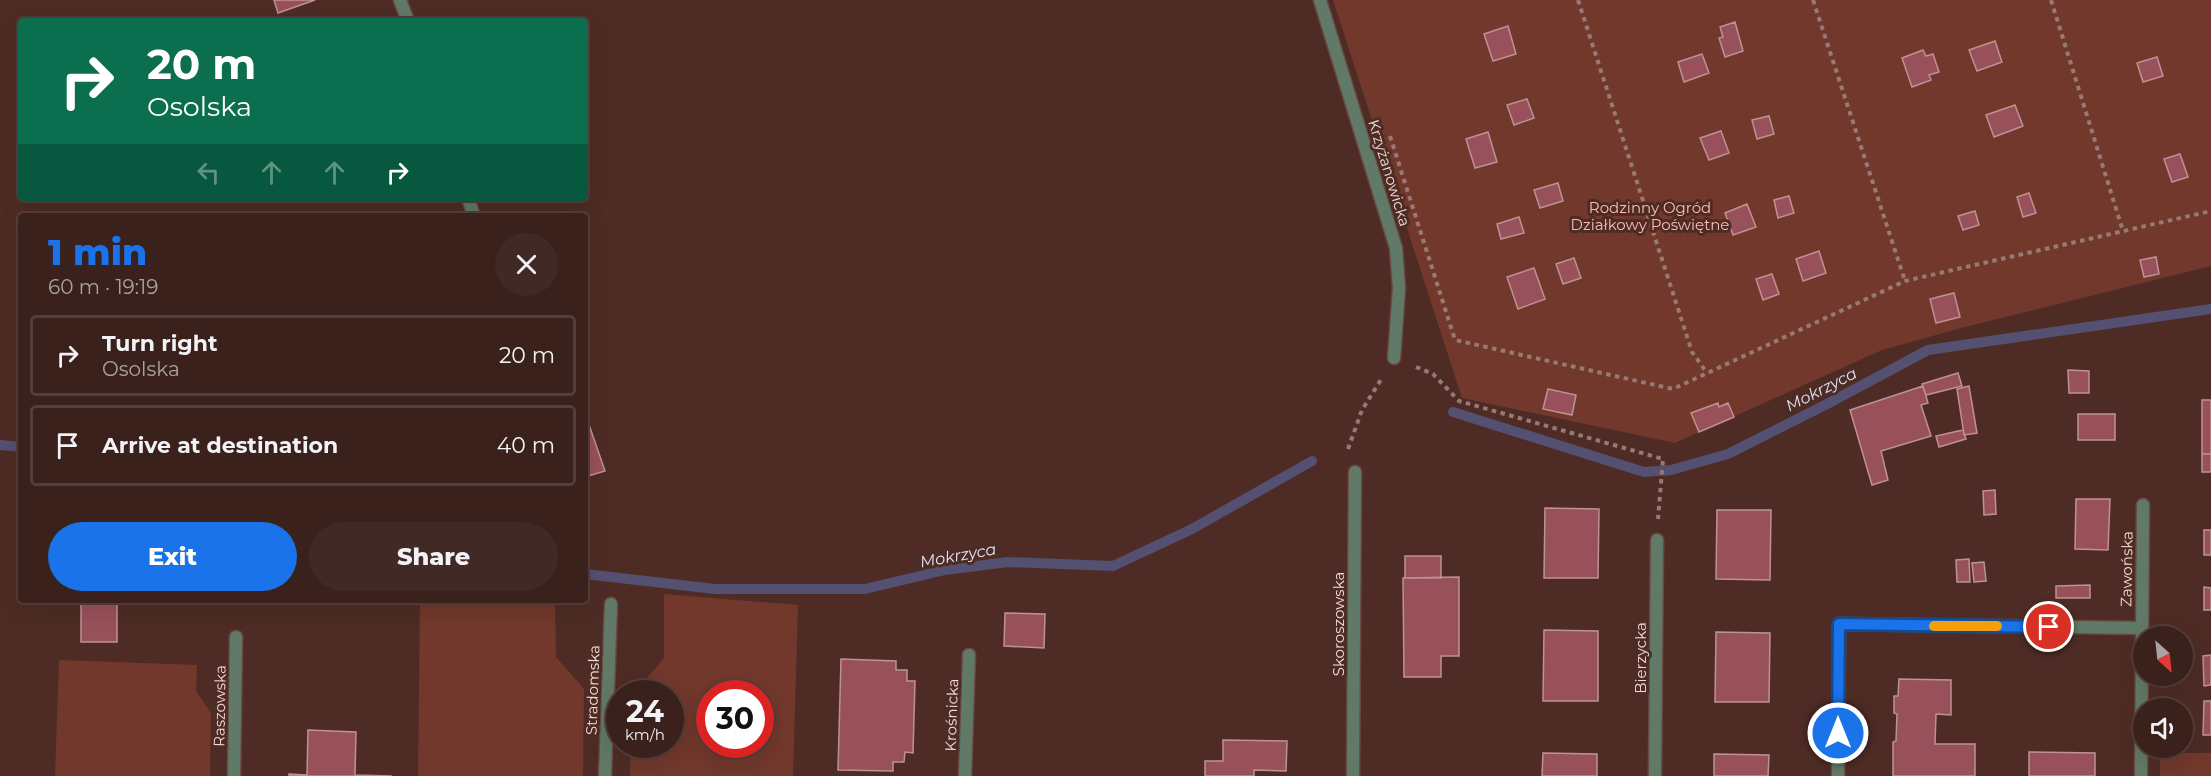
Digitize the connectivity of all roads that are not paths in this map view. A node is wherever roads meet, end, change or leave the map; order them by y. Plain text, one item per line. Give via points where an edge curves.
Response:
1 (400, 0) edge
2 (1320, 0) edge
3 (407, 18) edge
4 (1394, 358) road end
5 (1355, 472) road end
6 (2143, 505) dead end
7 (1657, 540) road end
8 (611, 604) dead end
9 (2142, 626) edge
10 (2133, 628) edge
11 (236, 637) dead end
12 (969, 655) dead end
13 (2142, 686) edge
14 (234, 776) edge
15 (605, 776) edge
16 (965, 776) edge
17 (1353, 776) edge
18 (1655, 776) edge
19 (1838, 776) edge
20 (2141, 776) edge

1 - 3 street
2 - 4 street, Krzyżanowicka via 1396,248 1399,288
5 - 17 street, Skoroszowska
6 - 9 street, Zawońska
7 - 18 street, Bierzycka
8 - 15 street, Stradomska
10 - 19 street via 1839,624
11 - 14 street, Raszowska
12 - 16 street, Krośnicka
13 - 20 street, Zawońska

